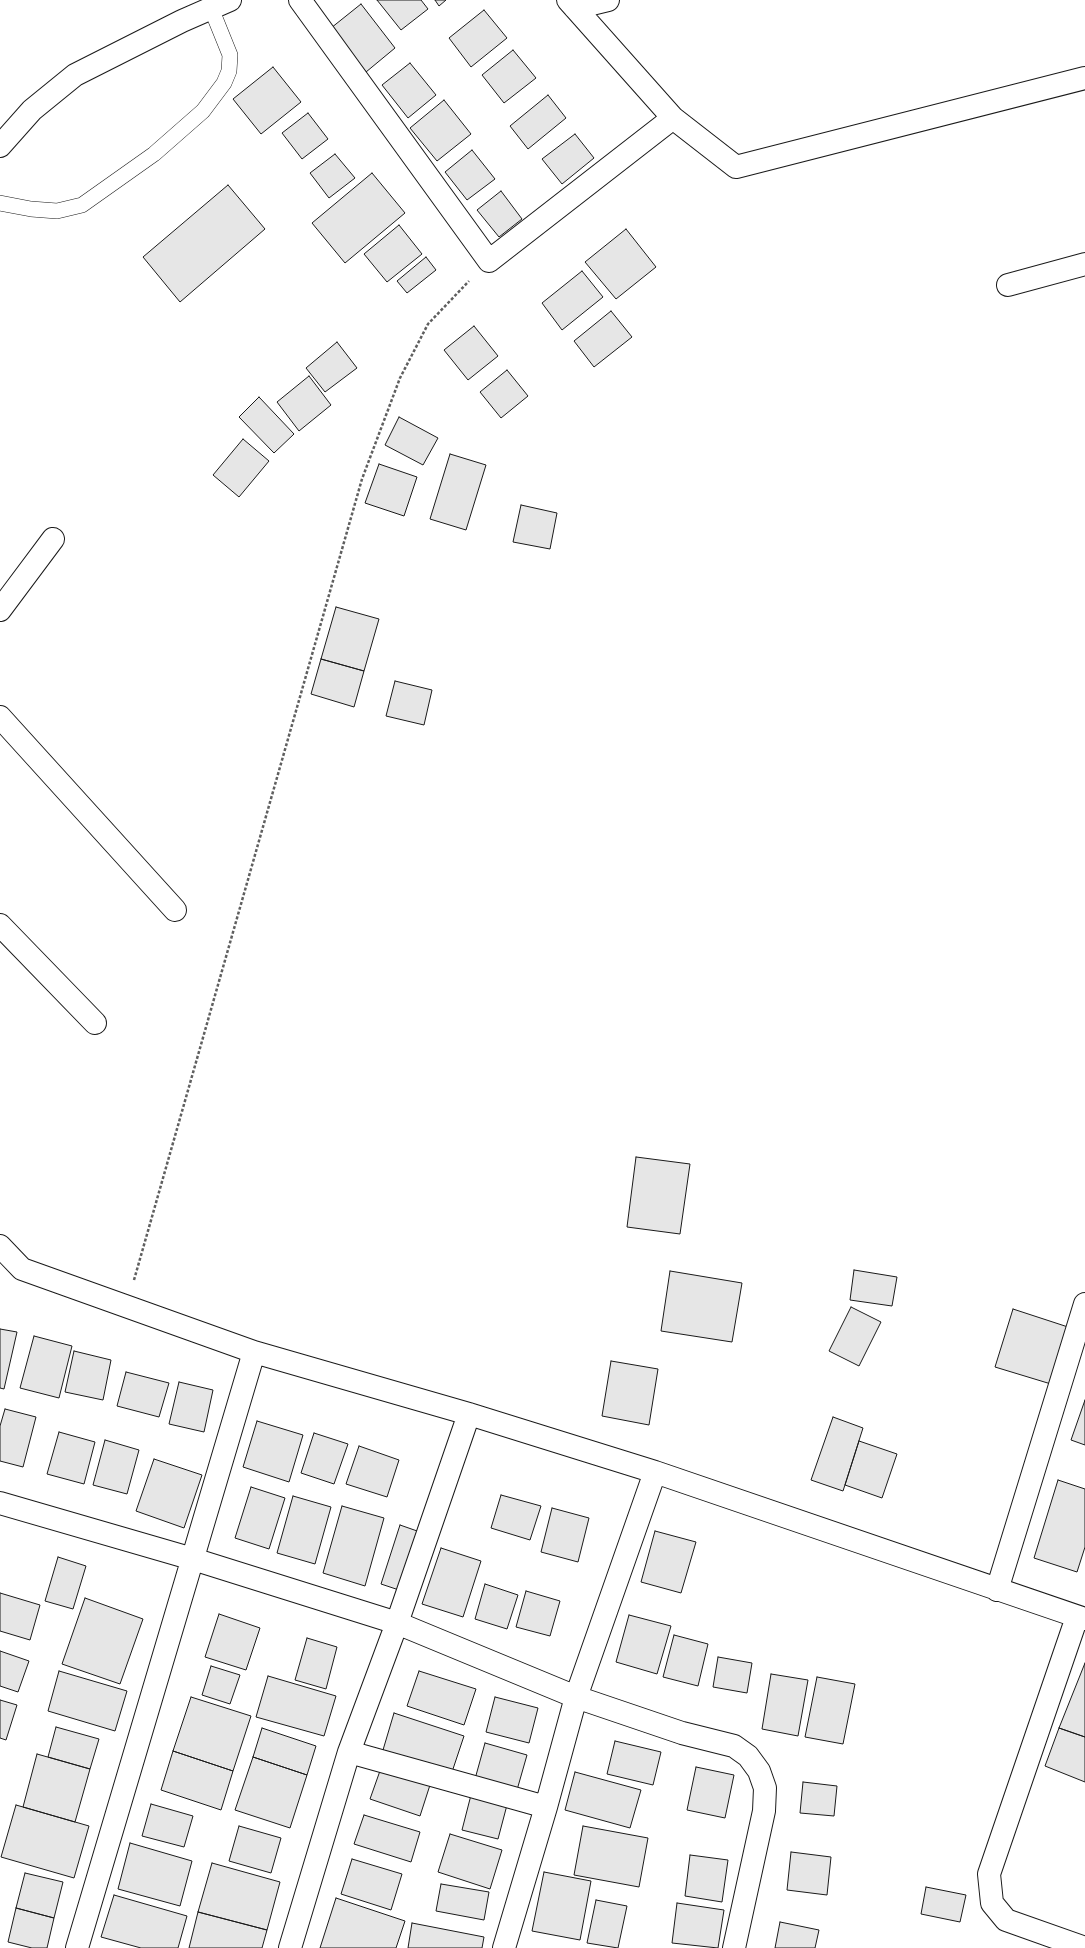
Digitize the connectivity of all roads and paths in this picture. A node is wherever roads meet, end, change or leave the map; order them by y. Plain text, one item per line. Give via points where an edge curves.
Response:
1 (230, 0) edge
2 (300, 0) edge
3 (608, 0) edge
4 (572, 4) edge
5 (211, 8) junction
6 (1085, 78) edge
7 (674, 118) junction
8 (0, 146) edge
9 (0, 203) edge
10 (489, 261) junction
11 (1085, 264) edge
12 (1008, 285) dead end
13 (53, 539) dead end
14 (0, 610) edge
15 (0, 717) edge
16 (175, 910) dead end
17 (0, 925) edge
18 (95, 1023) dead end
19 (0, 1246) edge
20 (1085, 1304) edge
21 (127, 1306) junction
22 (254, 1352) junction
23 (469, 1414) junction
24 (655, 1472) junction
25 (0, 1503) edge
26 (193, 1559) junction
27 (997, 1590) junction
28 (1081, 1618) edge
29 (397, 1623) junction
30 (576, 1697) junction
31 (349, 1752) junction
32 (546, 1807) junction
33 (77, 1948) edge
34 (290, 1948) edge
35 (504, 1948) edge
36 (734, 1948) edge
37 (1085, 1948) edge

1 - 5 street
2 - 10 street
3 - 4 street
4 - 7 street
5 - 8 street via 74,75 32,110
5 - 9 lane via 230,55 229,71 224,83 203,111 154,154 82,205 57,211
6 - 7 street via 736,167
7 - 10 street
10 - 21 path via 428,324 400,378 362,479
11 - 12 street
13 - 14 street
15 - 16 street
17 - 18 street
19 - 21 street via 22,1268
20 - 27 street
21 - 22 street
22 - 23 street
22 - 26 street
23 - 24 street
23 - 29 street
24 - 27 street
24 - 30 street
25 - 26 street
26 - 29 street
26 - 33 street
27 - 28 street
28 - 37 street via 989,1874 992,1903 1006,1920
29 - 30 street
29 - 31 street
30 - 32 street
30 - 36 street via 682,1733 734,1746 748,1756 759,1771 765,1788 764,1811
31 - 32 street
31 - 34 street
32 - 35 street

